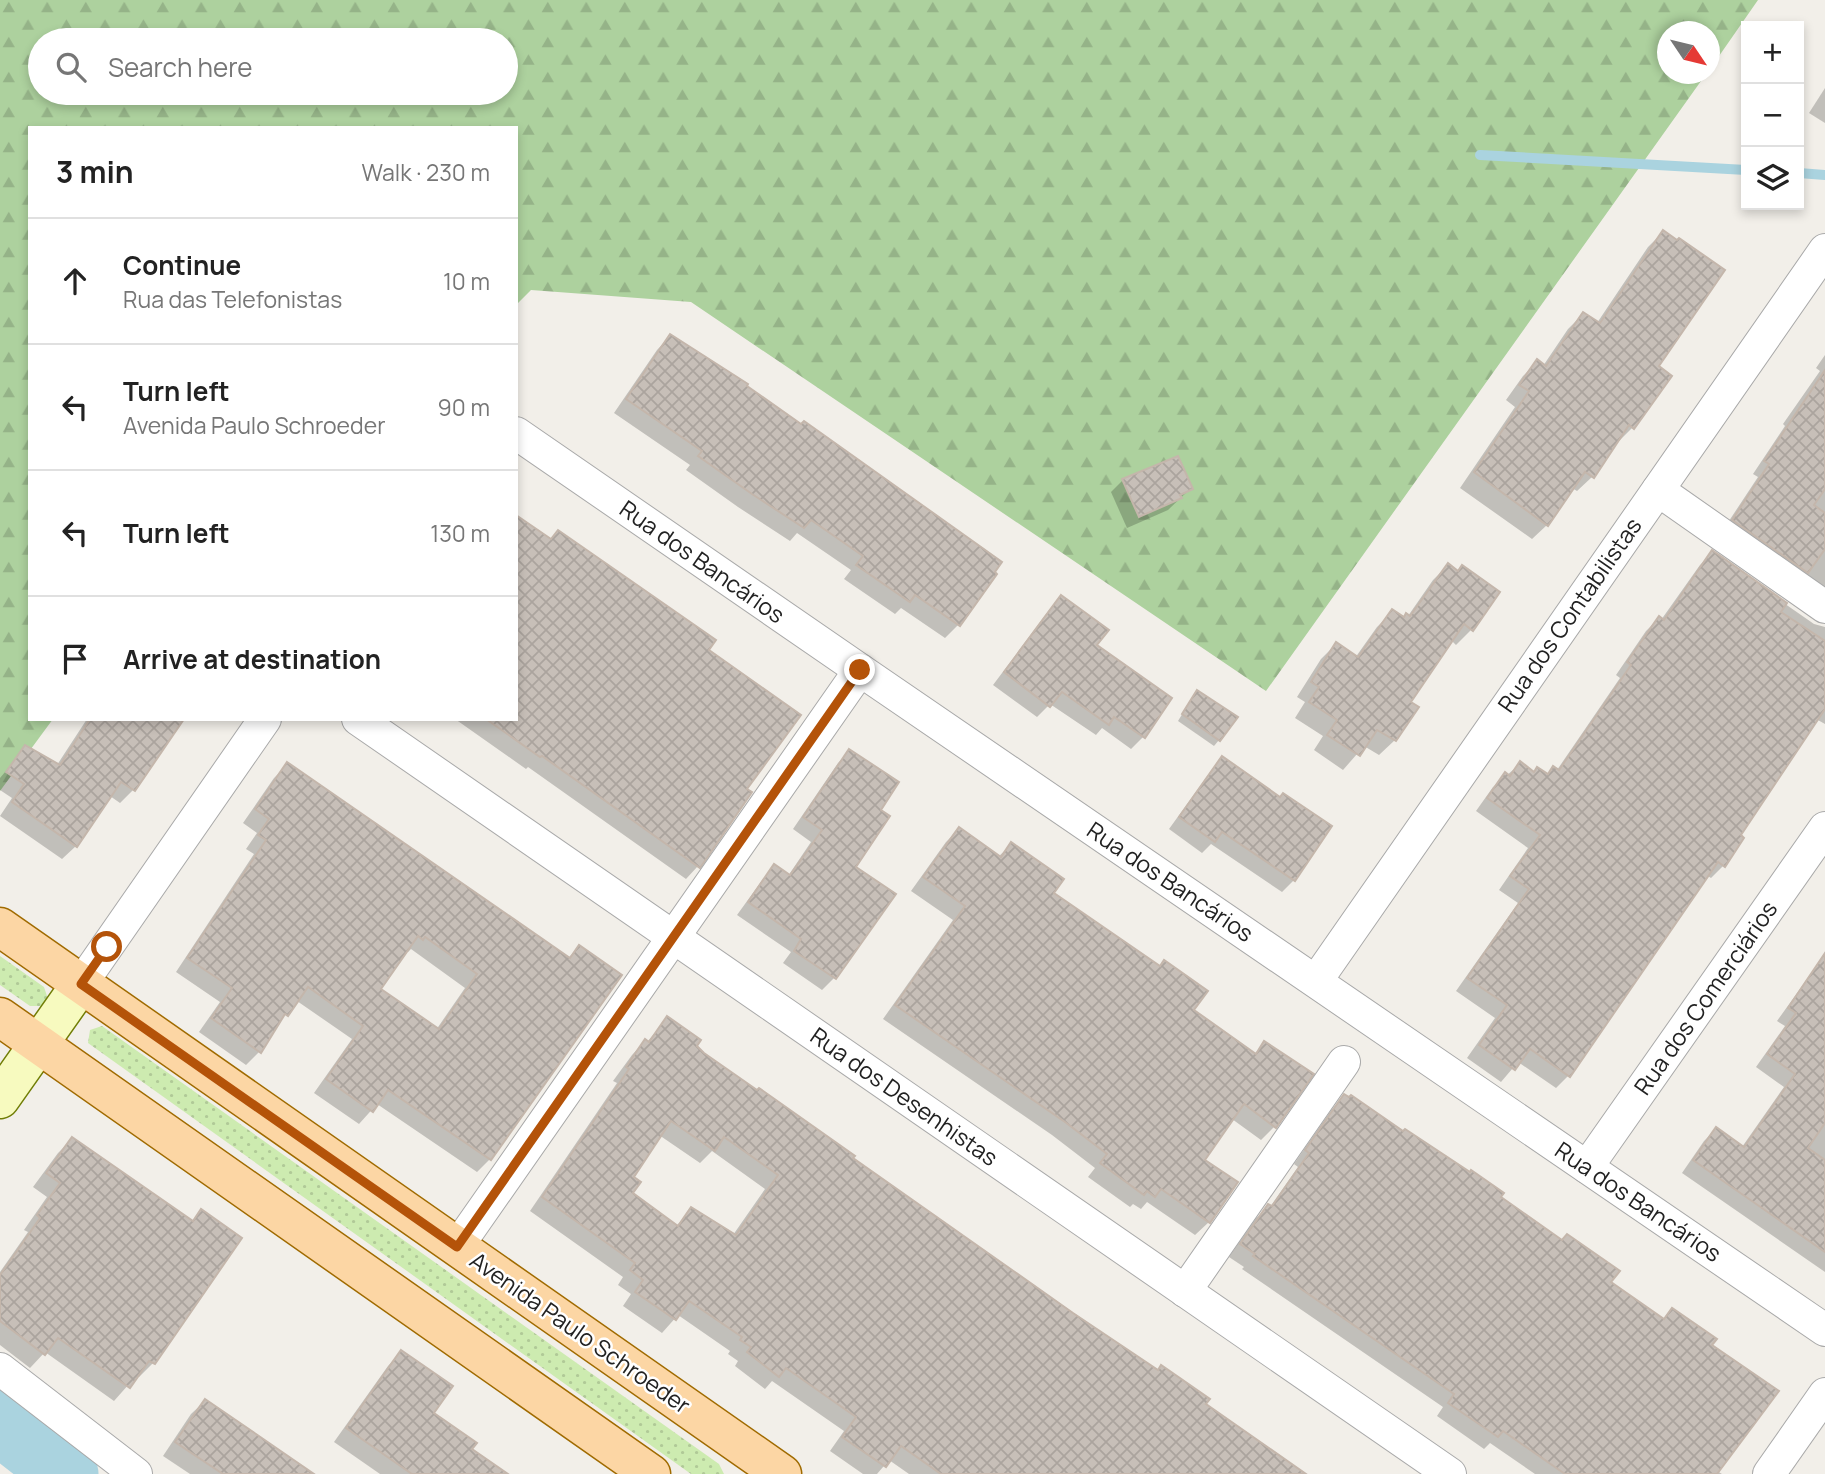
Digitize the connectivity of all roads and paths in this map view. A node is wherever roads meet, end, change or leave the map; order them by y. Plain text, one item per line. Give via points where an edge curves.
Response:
1 (1825, 250) edge
2 (518, 434) edge
3 (1658, 490) junction
4 (1825, 607) edge
5 (860, 670) junction
6 (264, 721) edge
7 (361, 721) edge
8 (1825, 828) edge
9 (0, 927) edge
10 (673, 937) junction
11 (1316, 981) junction
12 (81, 984) junction
13 (0, 1017) edge
14 (38, 1044) junction
15 (1345, 1062) dead end
16 (0, 1099) edge
17 (1587, 1167) junction
18 (457, 1247) junction
19 (1185, 1291) junction
20 (1825, 1330) edge
21 (0, 1368) edge
22 (1825, 1394) edge
23 (775, 1472) edge
24 (136, 1474) edge
25 (651, 1474) edge
26 (1450, 1474) edge
27 (1769, 1474) edge

1 - 3 street, Rua dos Contabilistas
2 - 5 street, Rua dos Bancários
3 - 4 street
3 - 11 street, Rua dos Contabilistas
5 - 10 street
5 - 11 street, Rua dos Bancários
6 - 12 street
7 - 10 street, Rua dos Desenhistas
8 - 17 street, Rua dos Comerciários
9 - 12 main road, Avenida Paulo Schroeder
10 - 18 street
10 - 19 street, Rua dos Desenhistas
11 - 17 street, Rua dos Bancários
12 - 14 street
12 - 18 main road, Avenida Paulo Schroeder
13 - 14 main road
14 - 16 street
14 - 25 main road
15 - 19 street
17 - 20 street, Rua dos Bancários
18 - 23 main road, Avenida Paulo Schroeder
19 - 26 street, Rua dos Desenhistas
21 - 24 street
22 - 27 street

